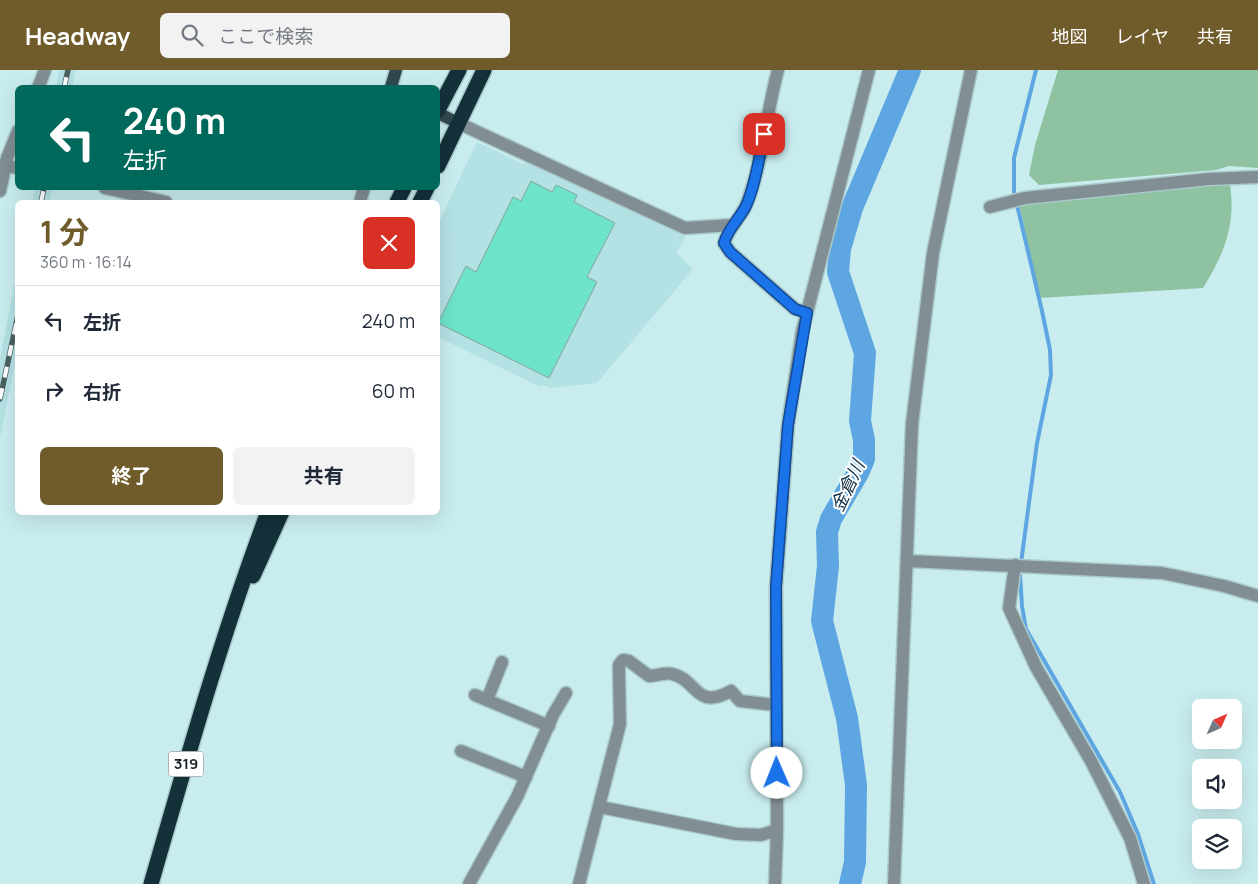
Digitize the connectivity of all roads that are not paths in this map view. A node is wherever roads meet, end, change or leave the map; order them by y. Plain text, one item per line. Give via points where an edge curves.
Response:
1 (44, 70) edge
2 (396, 70) edge
3 (458, 70) edge
4 (484, 70) edge
5 (778, 70) edge
6 (870, 70) edge
7 (971, 70) edge
8 (39, 85) edge
9 (392, 85) edge
10 (440, 107) edge
11 (440, 112) edge
12 (458, 123) junction
13 (15, 142) edge
14 (440, 162) edge
15 (8, 166) edge
16 (1258, 177) edge
17 (114, 190) edge
18 (0, 191) edge
19 (157, 200) edge
20 (990, 206) dead end
21 (732, 225) junction
22 (807, 313) junction
23 (267, 515) edge
24 (281, 515) edge
25 (908, 561) junction
26 (1019, 565) junction
27 (1258, 596) edge
28 (222, 643) junction
29 (502, 662) dead end
30 (566, 693) dead end
31 (776, 705) junction
32 (549, 726) junction
33 (460, 751) dead end
34 (526, 777) junction
35 (600, 807) junction
36 (777, 830) junction
37 (151, 884) edge
38 (469, 884) edge
39 (579, 884) edge
40 (775, 884) edge
41 (894, 884) edge
42 (1144, 884) edge

1 - 8 street
2 - 9 main road
3 - 10 highway
4 - 12 highway
5 - 21 street via 756,174 747,204
6 - 22 street
7 - 25 street via 933,253 923,324 912,424
11 - 12 main road
12 - 14 highway
12 - 21 street via 684,228
13 - 15 street
15 - 18 street
16 - 20 street via 1210,179 1016,200
17 - 19 street
21 - 22 street via 724,243 730,252 795,309
22 - 31 street via 788,425 776,586
23 - 28 highway, 319
24 - 28 highway, 319
25 - 26 street
25 - 41 street
26 - 27 street via 1162,573
26 - 42 street via 1009,608 1036,667 1092,761 1130,838
28 - 37 highway, 319
29 - 32 street via 481,697
30 - 32 street
31 - 35 street via 740,701 731,691 714,697 700,695 676,675 649,676 623,660 619,665 620,724
31 - 36 street
32 - 34 street
33 - 34 street
34 - 38 street
35 - 36 street via 736,834 761,835
35 - 39 street
36 - 40 street

